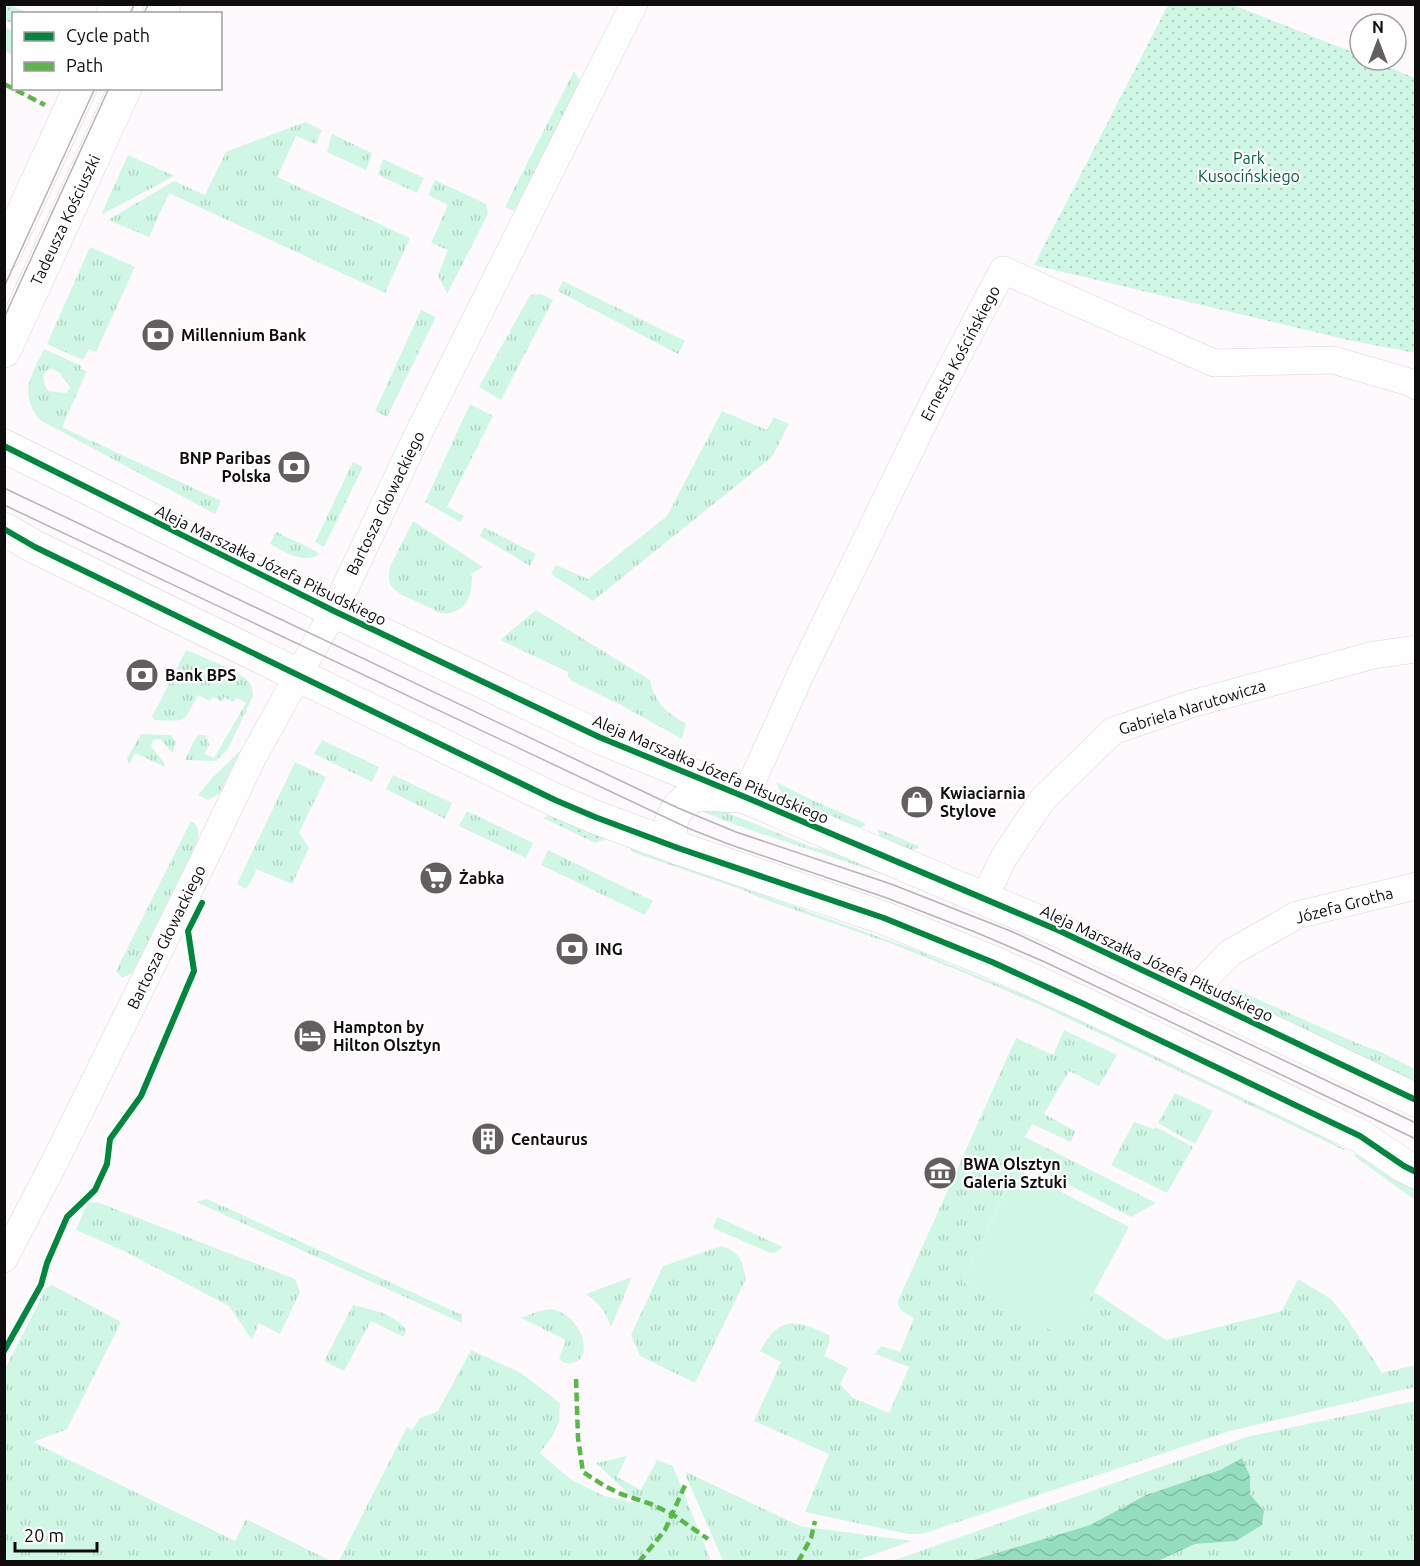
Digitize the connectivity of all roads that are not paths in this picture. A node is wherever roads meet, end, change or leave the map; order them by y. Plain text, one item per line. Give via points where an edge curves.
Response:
1 (634, 4) edge
2 (79, 90) edge
3 (124, 90) edge
4 (4, 254) edge
5 (4, 351) edge
6 (1416, 386) edge
7 (4, 446) edge
8 (4, 529) edge
9 (333, 611) junction
10 (1413, 643) edge
11 (298, 675) junction
12 (745, 797) junction
13 (678, 848) junction
14 (1416, 886) edge
15 (984, 898) junction
16 (1191, 993) junction
17 (1416, 1100) edge
18 (1416, 1172) edge
19 (4, 1258) edge

1 - 9 street, Bartosza Głowackiego
2 - 4 street
3 - 5 street, Tadeusza Kościuszki
6 - 12 street, Ernesta Kościńskiego via 1333,360 1214,363 1003,270 906,458
7 - 9 street, Aleja Marszałka Józefa Piłsudskiego
8 - 11 street
9 - 11 street, Bartosza Głowackiego
9 - 12 street, Aleja Marszałka Józefa Piłsudskiego via 599,737
10 - 15 street, Gabriela Narutowicza via 1191,704 1113,731 1043,799 1004,857
11 - 13 street via 555,800
11 - 19 street, Bartosza Głowackiego via 253,757
12 - 13 street via 708,794 686,800 672,821 672,838
12 - 15 street, Aleja Marszałka Józefa Piłsudskiego
13 - 18 street via 884,918 1038,982 1360,1136
14 - 16 street, Józefa Grotha via 1297,915 1230,953
15 - 16 street, Aleja Marszałka Józefa Piłsudskiego
16 - 17 street, Aleja Marszałka Józefa Piłsudskiego

